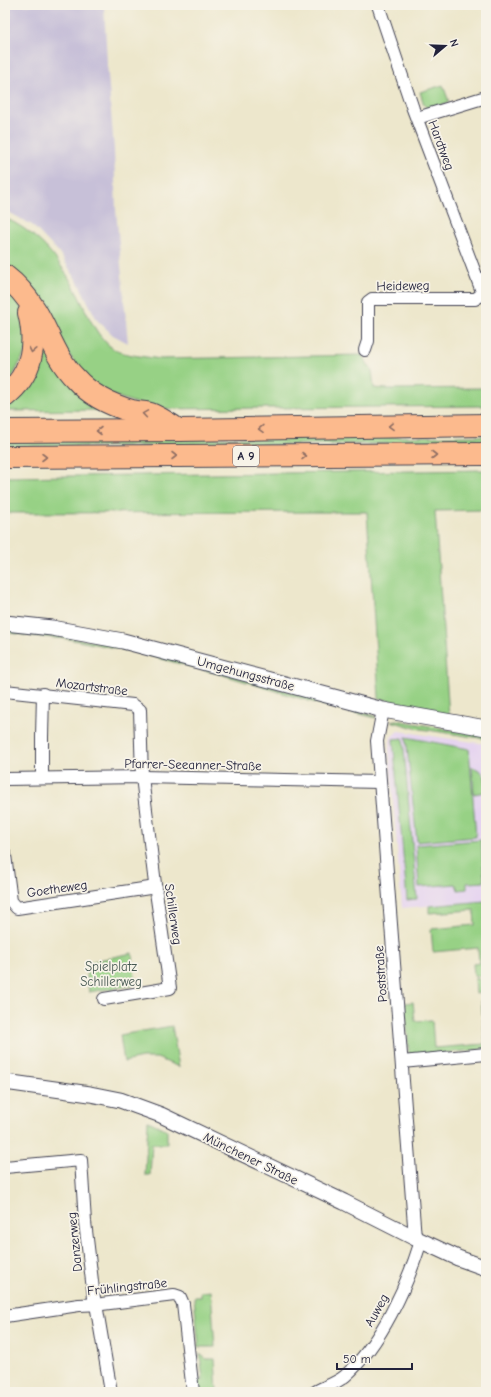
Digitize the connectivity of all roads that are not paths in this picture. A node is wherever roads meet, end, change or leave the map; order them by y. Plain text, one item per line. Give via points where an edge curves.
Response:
1 (378, 5) edge
2 (486, 97) edge
3 (417, 118) junction
4 (5, 276) edge
5 (484, 293) edge
6 (26, 298) junction
7 (366, 350) dead end
8 (5, 396) edge
9 (486, 425) edge
10 (180, 430) junction
11 (5, 431) edge
12 (486, 454) edge
13 (5, 457) edge
14 (5, 623) edge
15 (5, 691) edge
16 (43, 694) junction
17 (383, 710) junction
18 (486, 728) edge
19 (142, 777) junction
20 (42, 778) junction
21 (5, 779) edge
22 (380, 782) junction
23 (5, 855) edge
24 (156, 887) junction
25 (104, 999) dead end
26 (486, 1054) edge
27 (402, 1062) junction
28 (5, 1082) edge
29 (5, 1167) edge
30 (418, 1239) junction
31 (486, 1268) edge
32 (96, 1304) junction
33 (5, 1316) edge
34 (111, 1392) edge
35 (193, 1392) edge
36 (315, 1392) edge

1 - 3 street, Hardtweg
2 - 3 street
3 - 5 street, Hardtweg
4 - 6 highway via 14,282
5 - 7 street, Heideweg via 474,299 372,298 368,302
6 -> 8 highway via 33,327 33,344 23,377
10 -> 6 highway via 152,414 133,412 105,402 89,391 64,366 35,310
9 -> 10 highway, A 9
10 -> 11 highway, A 9
13 -> 12 highway, A 9
14 - 17 street, Umgehungsstraße via 52,628 123,641
15 - 16 street, Mozartstraße
16 - 19 street, Mozartstraße via 133,705 140,710
16 - 20 street, Mozartstraße
17 - 18 street, Umgehungsstraße
17 - 22 street, Poststraße via 377,741
19 - 20 street, Pfarrer-Seeanner-Straße
19 - 22 street, Pfarrer-Seeanner-Straße
19 - 24 street, Schillerweg
20 - 21 street, Pfarrer-Seeanner-Straße
22 - 27 street, Poststraße
23 - 24 street, Goetheweg via 12,901 17,908
24 - 25 street, Schillerweg via 170,988
26 - 27 street
27 - 30 street, Poststraße
28 - 30 street, Münchener Straße via 120,1100 161,1115
29 - 32 street, Danzerweg via 81,1160 85,1222
30 - 31 street, Münchener Straße
30 - 36 street, Auweg via 408,1279 367,1354 344,1377
32 - 33 street, Frühlingstraße
32 - 34 street, Danzerweg
32 - 35 street, Frühlingstraße via 174,1295 180,1297 183,1304

